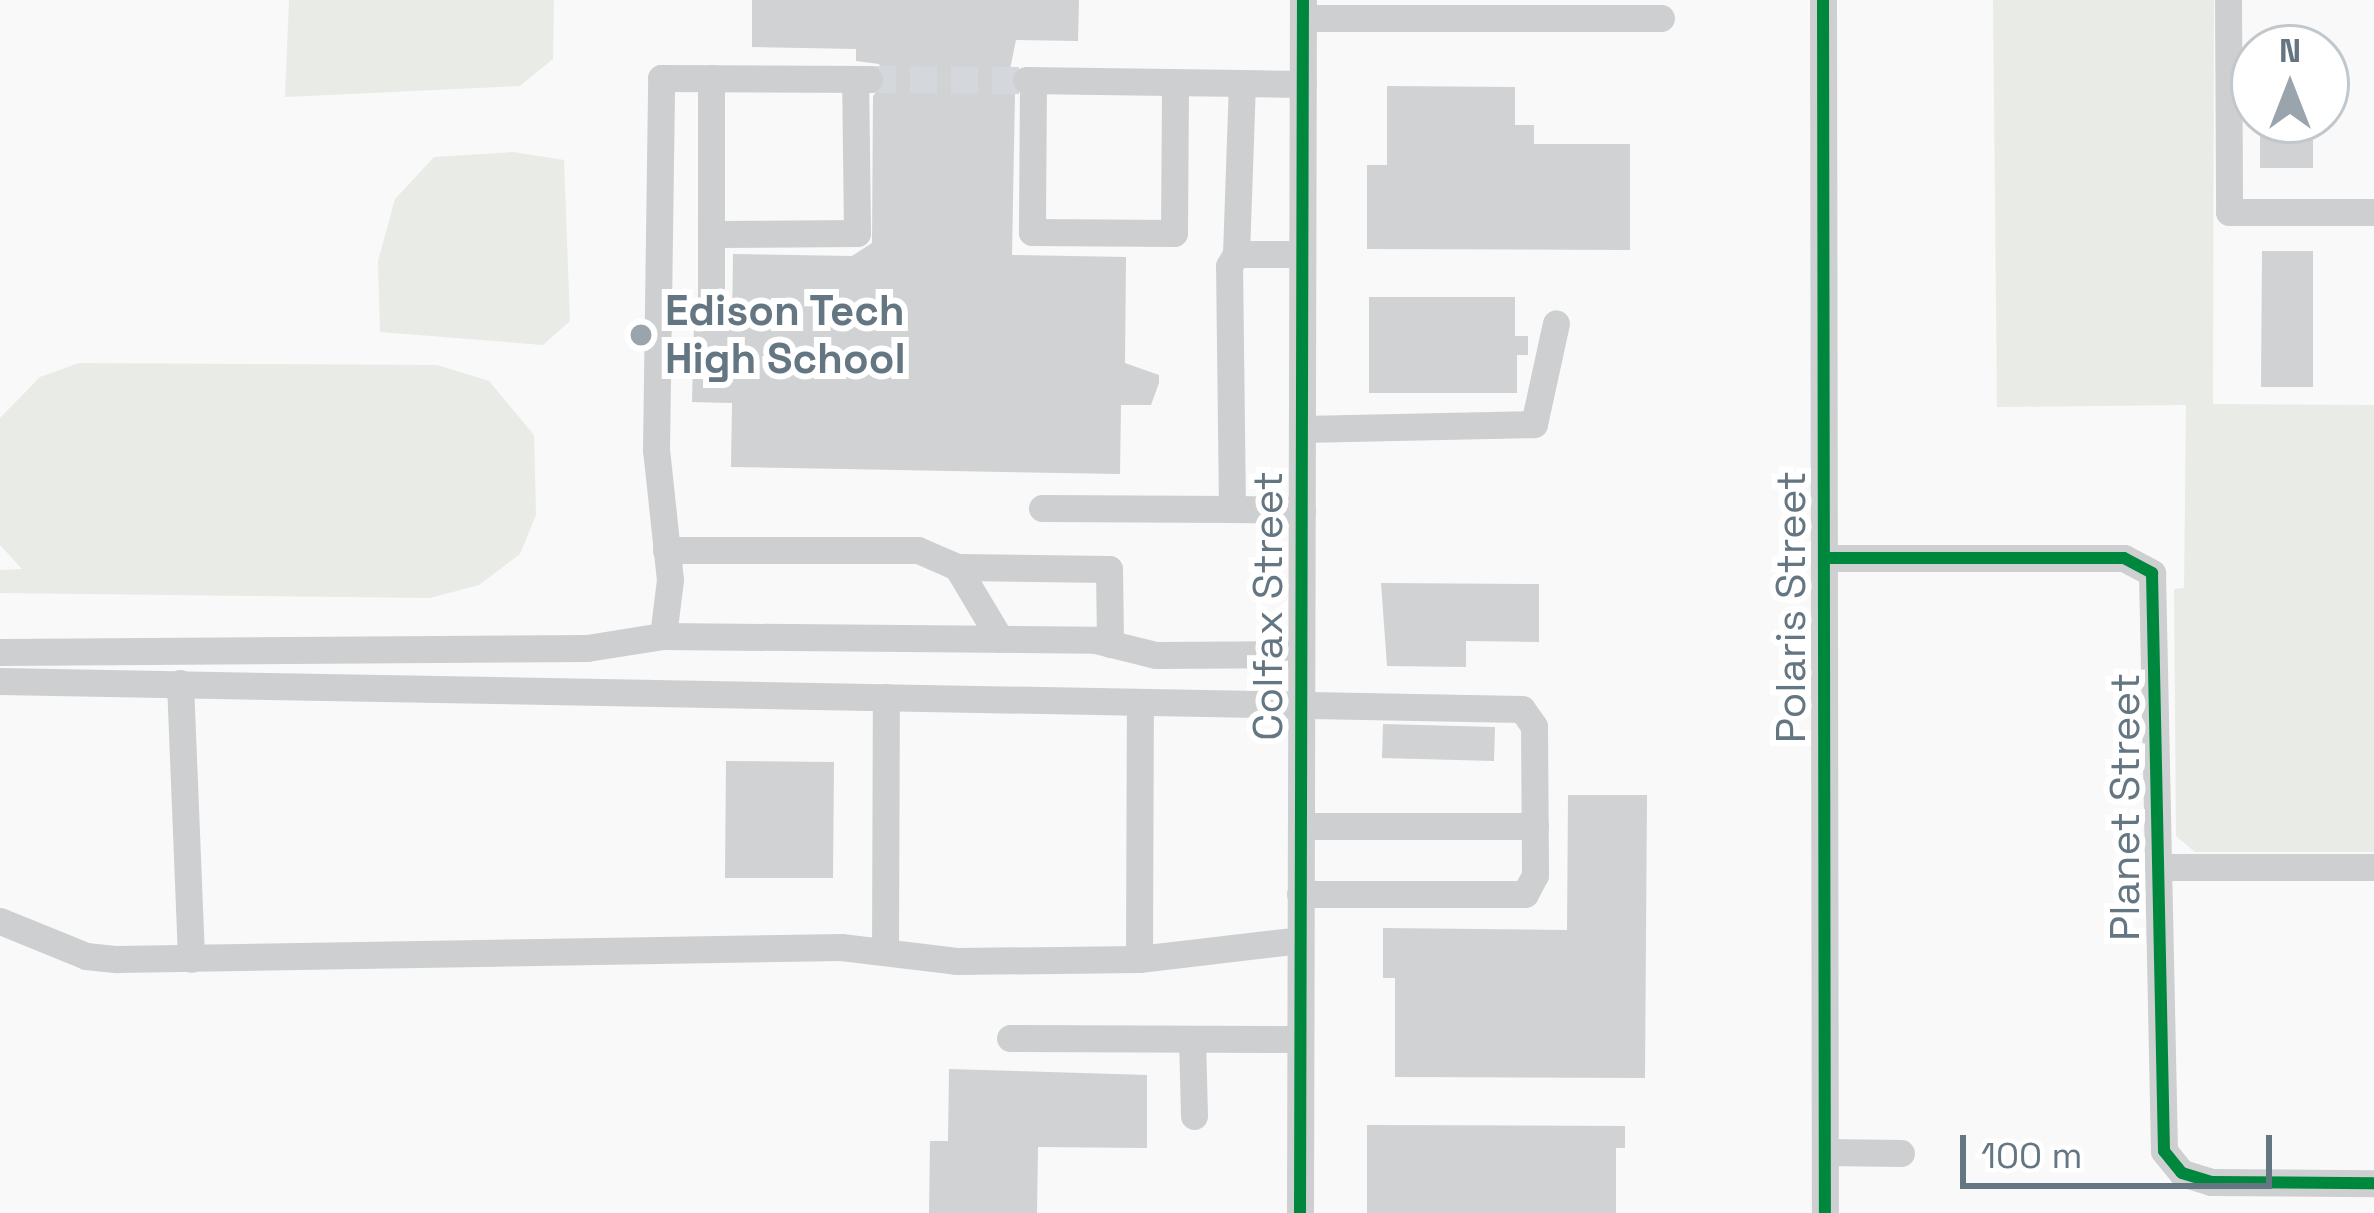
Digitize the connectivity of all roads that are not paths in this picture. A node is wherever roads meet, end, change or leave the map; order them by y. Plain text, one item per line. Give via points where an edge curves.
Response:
1 (1823, 0) edge
2 (2228, 0) edge
3 (1303, 9) edge
4 (1661, 18) dead end
5 (711, 78) junction
6 (1174, 82) junction
7 (1242, 83) junction
8 (1303, 84) junction
9 (2374, 212) edge
10 (711, 234) junction
11 (1236, 254) junction
12 (1303, 254) junction
13 (711, 310) dead end
14 (1556, 323) dead end
15 (1302, 429) junction
16 (1042, 508) dead end
17 (1232, 509) junction
18 (1302, 510) junction
19 (666, 550) junction
20 (1824, 558) junction
21 (957, 567) junction
22 (663, 636) junction
23 (1000, 639) junction
24 (1110, 644) junction
25 (0, 652) edge
26 (1301, 654) junction
27 (0, 681) edge
28 (181, 683) junction
29 (886, 697) junction
30 (1140, 707) junction
31 (1301, 708) junction
32 (1301, 826) junction
33 (1535, 826) junction
34 (2159, 867) junction
35 (2374, 867) edge
36 (1300, 894) junction
37 (0, 921) edge
38 (1300, 940) junction
39 (885, 952) junction
40 (191, 959) junction
41 (1139, 959) junction
42 (1010, 1038) dead end
43 (1192, 1039) junction
44 (1300, 1040) junction
45 (1194, 1116) dead end
46 (1825, 1152) junction
47 (1901, 1153) dead end
48 (2374, 1183) edge
49 (1300, 1213) edge
50 (1826, 1213) edge

1 - 20 street, Polaris Street
2 - 9 street via 2229,212
3 - 4 street
3 - 8 street, Colfax Street
5 - 10 street
5 - 10 street via 861,79 857,233
5 - 19 street via 661,78 656,450
6 - 6 street via 1029,80 1032,232 1174,233
6 - 7 street
7 - 8 street
7 - 11 street
8 - 12 street, Colfax Street
10 - 13 street
11 - 12 street
11 - 17 street via 1229,266
12 - 15 street, Colfax Street
14 - 15 street via 1534,424
15 - 18 street, Colfax Street
16 - 17 street
17 - 18 street
18 - 26 street, Colfax Street
19 - 21 street via 918,550
19 - 22 street
20 - 34 street, Planet Street via 2124,558 2152,573
20 - 46 street, Polaris Street
21 - 23 street
21 - 24 street via 1109,569
22 - 23 street
22 - 25 street via 587,648
23 - 24 street
24 - 26 street via 1156,655
26 - 31 street, Colfax Street
27 - 28 street
28 - 29 street
28 - 40 street
29 - 30 street
29 - 39 street
30 - 31 street
30 - 41 street
31 - 32 street, Colfax Street
31 - 33 street via 1522,709 1534,726
32 - 33 street
32 - 36 street, Colfax Street
33 - 36 street via 1535,875 1525,894
34 - 35 street
34 - 48 street, Planet Street via 2161,1135 2171,1164 2211,1182
36 - 38 street, Colfax Street
37 - 40 street via 86,956
38 - 41 street
38 - 44 street, Colfax Street
39 - 40 street
39 - 41 street via 956,962
42 - 43 street
43 - 44 street
43 - 45 street
44 - 49 street, Colfax Street
46 - 47 street
46 - 50 street, Polaris Street

